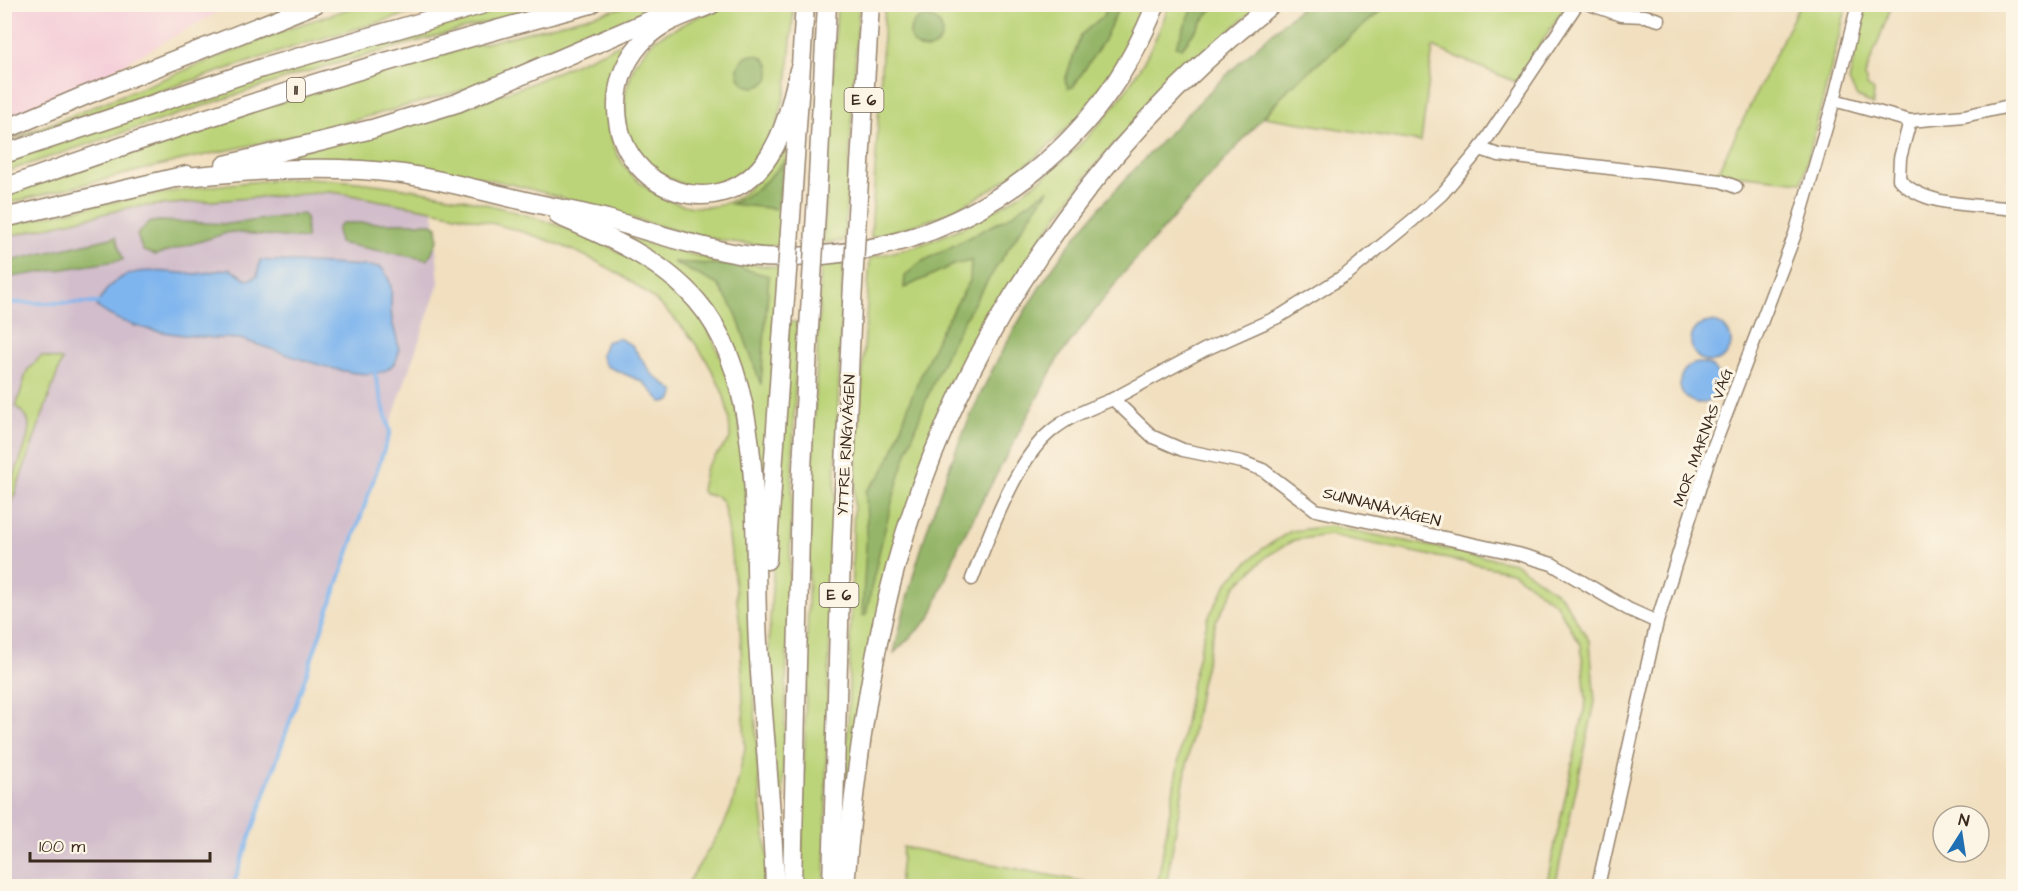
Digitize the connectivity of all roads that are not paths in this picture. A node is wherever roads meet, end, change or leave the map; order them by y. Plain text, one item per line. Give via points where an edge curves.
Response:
1 (288, 4) edge
2 (315, 4) edge
3 (484, 4) edge
4 (591, 4) edge
5 (696, 4) edge
6 (712, 4) edge
7 (870, 4) edge
8 (1156, 4) edge
9 (1272, 4) edge
10 (1577, 4) edge
11 (1589, 4) edge
12 (1858, 4) edge
13 (805, 5) edge
14 (827, 5) edge
15 (1659, 20) dead end
16 (799, 70) junction
17 (1834, 100) junction
18 (2013, 105) edge
19 (1910, 121) junction
20 (8, 128) edge
21 (1480, 149) junction
22 (4, 154) edge
23 (177, 178) junction
24 (1736, 187) dead end
25 (4, 188) edge
26 (525, 201) junction
27 (2013, 209) edge
28 (4, 218) edge
29 (1113, 399) junction
30 (972, 579) dead end
31 (1657, 622) junction
32 (761, 675) junction
33 (775, 886) edge
34 (792, 886) edge
35 (832, 886) edge
36 (845, 886) edge
37 (1598, 886) edge

1 - 20 highway via 57,102
2 - 20 highway
3 - 22 highway, 11 via 262,68
4 - 25 highway, 11 via 330,80
5 - 23 highway via 457,103 372,129
6 - 16 highway via 666,23 648,36 622,73 616,97 617,129 624,149 654,182 676,193 701,195 723,192 756,172 782,132
7 - 35 highway, YTTRE RINGVÄGEN / E 6, bridge via 852,303
8 - 26 highway via 1141,41 1111,91 1058,152 1022,181 967,216 899,242 873,250 834,254 755,256 724,252 585,213
9 - 36 highway via 1162,103 1088,187 1018,288 955,404 914,510 882,622 859,754
10 - 21 street
11 - 15 street via 1621,15
12 - 17 street, MOR MARNAS VÄG
13 - 16 highway
14 - 34 highway, E 6, bridge via 801,489
16 - 32 highway, bridge
17 - 19 street
17 - 31 street, MOR MARNAS VÄG via 1791,244 1707,464
18 - 19 street via 1964,116
19 - 27 street via 1899,179 1910,190 1935,200
21 - 24 street via 1499,155 1721,181
21 - 29 street via 1442,194 1347,274 1280,316 1204,350
23 - 26 highway via 280,169 362,169 455,184
23 - 28 highway
26 - 32 highway via 630,248 656,264 698,301 716,328 740,389 747,431
29 - 30 street via 1066,421 1047,434 1034,450 1000,512
29 - 31 street, SUNNANÅVÄGEN via 1153,437 1183,450 1263,470 1316,510 1552,564
31 - 37 street, MOR MARNAS VÄG
32 - 33 highway

